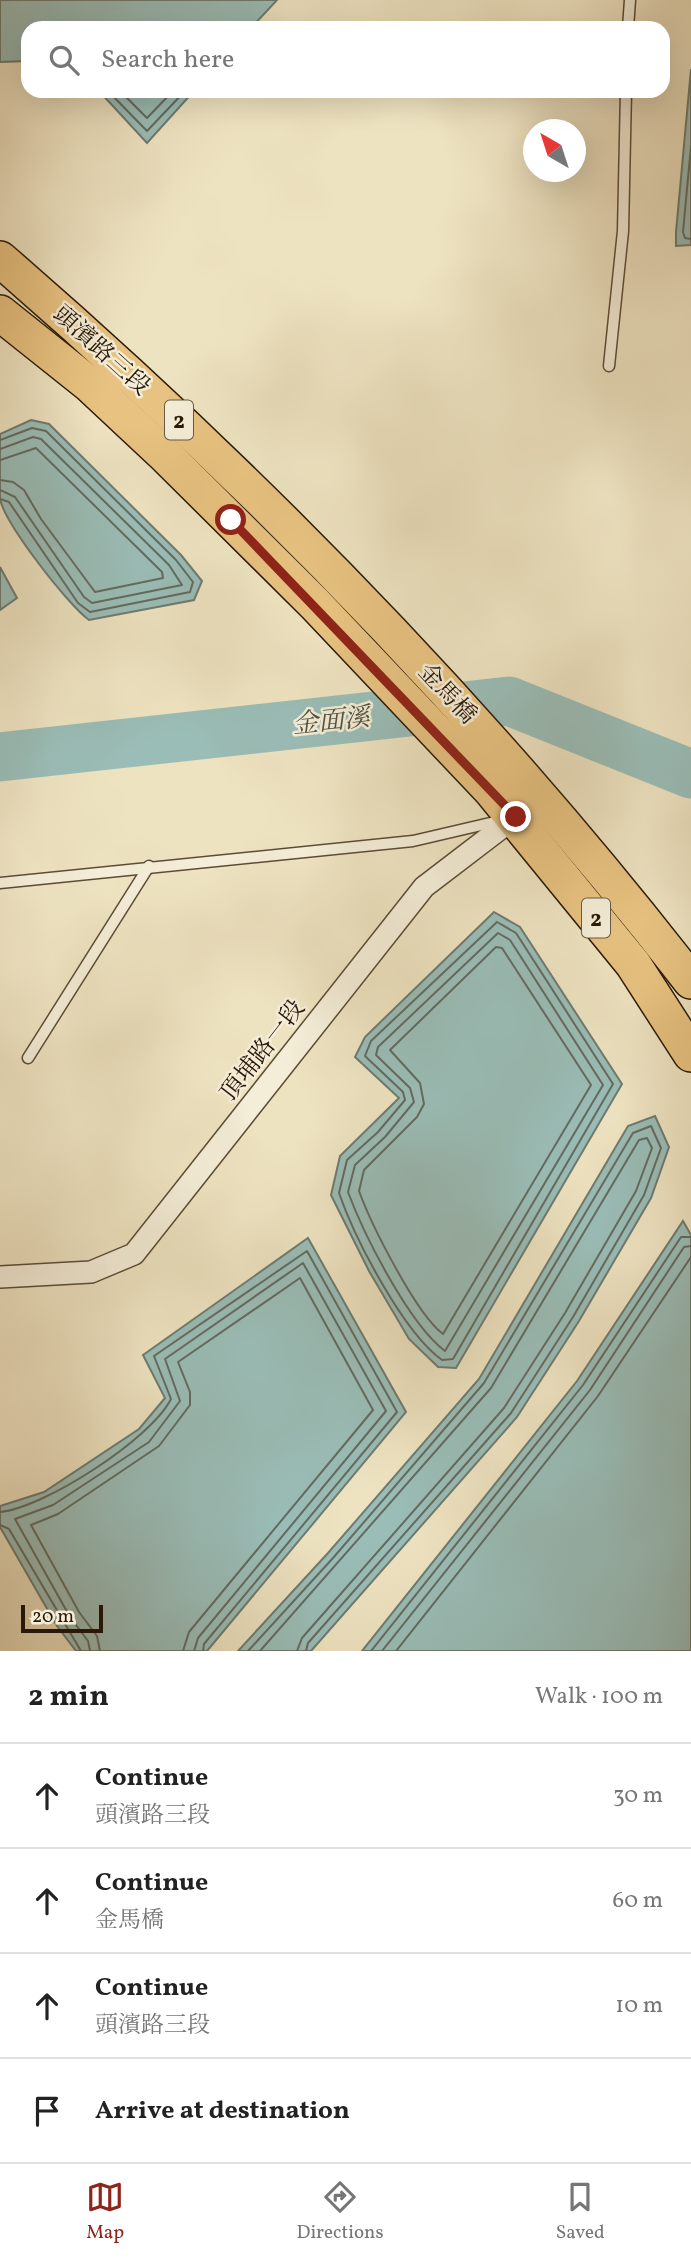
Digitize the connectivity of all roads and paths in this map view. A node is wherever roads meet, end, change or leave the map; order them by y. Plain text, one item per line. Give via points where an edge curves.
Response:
1 (630, 0) edge
2 (628, 21) edge
3 (626, 98) edge
4 (0, 259) edge
5 (0, 313) edge
6 (609, 366) dead end
7 (352, 589) joint
8 (314, 604) joint
9 (544, 797) junction
10 (516, 817) junction
11 (149, 866) junction
12 (0, 883) edge
13 (691, 981) edge
14 (691, 1054) edge
15 (28, 1058) dead end
16 (0, 1277) edge

1 - 2 lane
3 - 6 lane via 623,231
4 - 7 main road, 頭濱路三段 / 2 via 202,440
5 - 8 main road, 頭濱路三段 / 2 via 89,384
7 - 9 main road, 金馬橋 / 2
8 - 10 main road, 金馬橋 / 2
9 - 10 street, 頂埔路一段
9 - 13 main road, 2
10 - 11 lane via 413,841
10 - 14 main road, 2 via 633,964
10 - 16 street, 頂埔路一段 via 424,887 134,1254 91,1272
11 - 12 lane
11 - 15 lane

